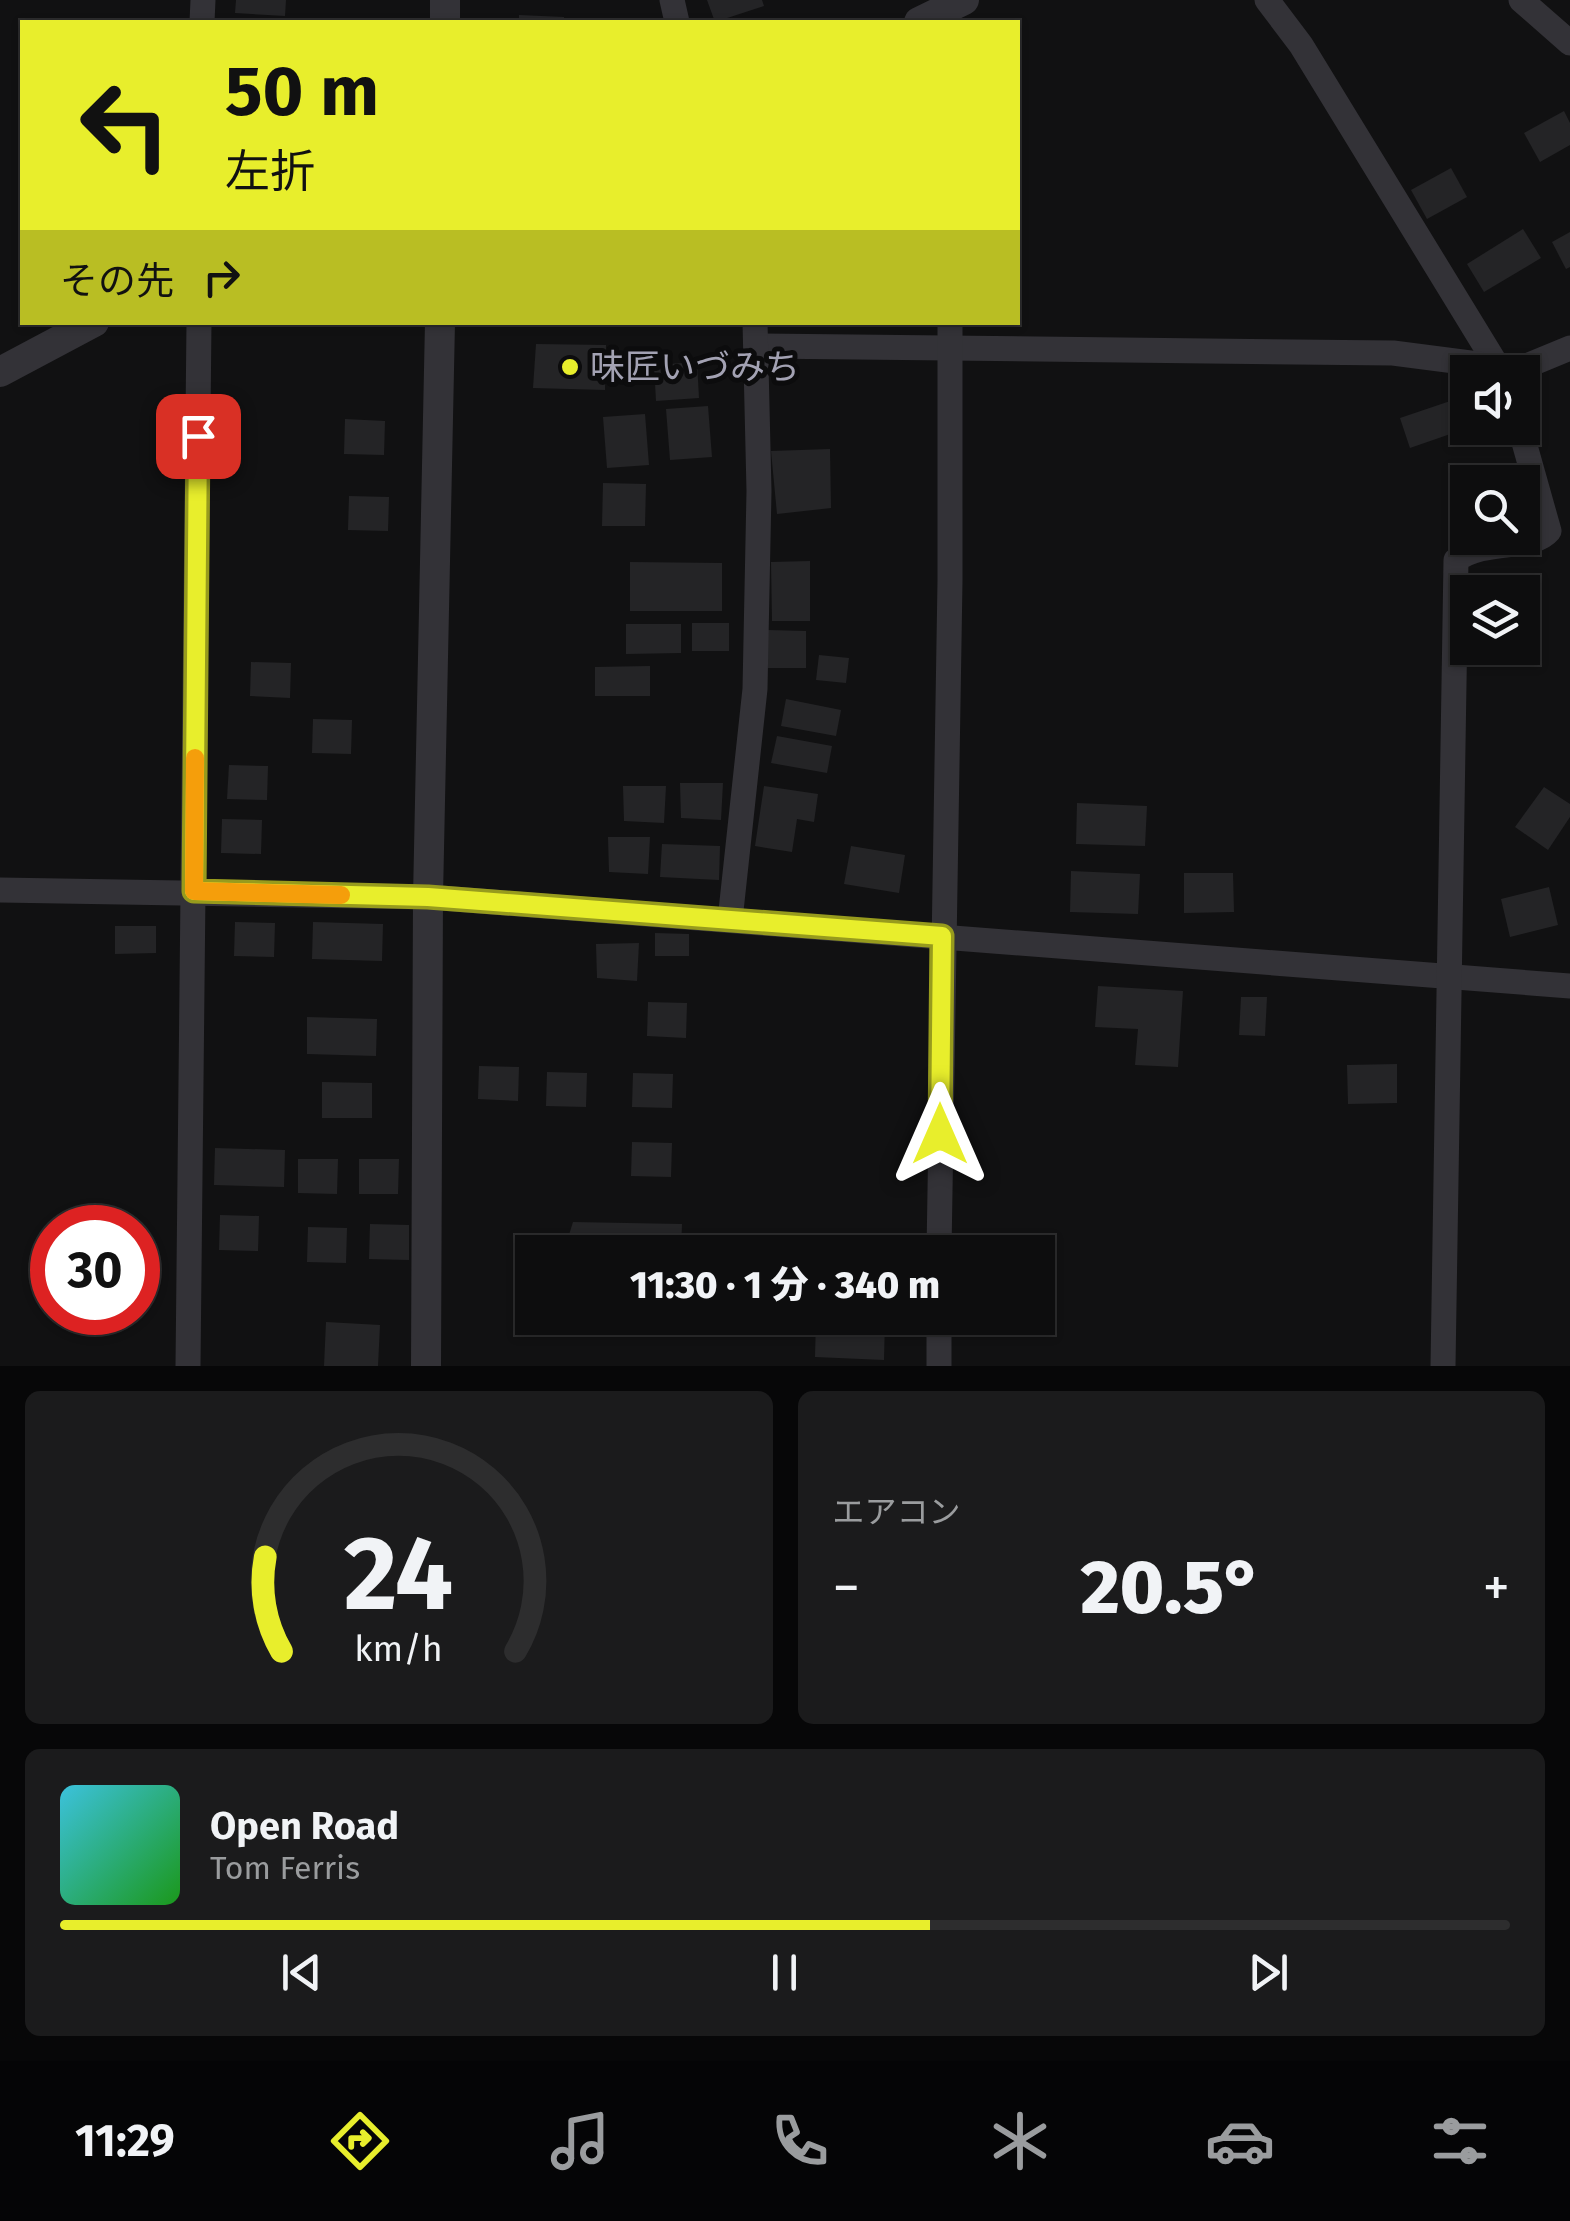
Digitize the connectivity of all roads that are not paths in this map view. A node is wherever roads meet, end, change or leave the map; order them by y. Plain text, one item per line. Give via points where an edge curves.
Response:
1 (1267, 0) edge
2 (1521, 0) edge
3 (959, 9) edge
4 (925, 20) edge
5 (1570, 42) edge
6 (88, 325) edge
7 (200, 325) edge
8 (440, 325) edge
9 (756, 334) edge
10 (950, 334) edge
11 (1570, 348) edge
12 (1490, 355) edge
13 (1450, 360) edge
14 (1540, 360) edge
15 (0, 372) edge
16 (1525, 445) edge
17 (0, 890) edge
18 (194, 891) junction
19 (428, 897) junction
20 (730, 920) junction
21 (942, 936) junction
22 (1448, 976) junction
23 (1570, 986) edge
24 (940, 1235) edge
25 (939, 1335) edge
26 (188, 1366) edge
27 (426, 1366) edge
28 (938, 1366) edge
29 (1442, 1366) edge

1 - 12 street
2 - 5 street
3 - 4 street
6 - 15 street
7 - 18 street
8 - 19 street
9 - 10 street
9 - 20 street via 755,688
10 - 13 street via 1394,352
10 - 21 street
11 - 14 street
16 - 22 street via 1549,531 1540,540 1471,549 1456,560
17 - 18 street
18 - 19 street
18 - 26 street
19 - 20 street
19 - 27 street
20 - 21 street
21 - 22 street
21 - 24 street
22 - 23 street
22 - 29 street
25 - 28 street

